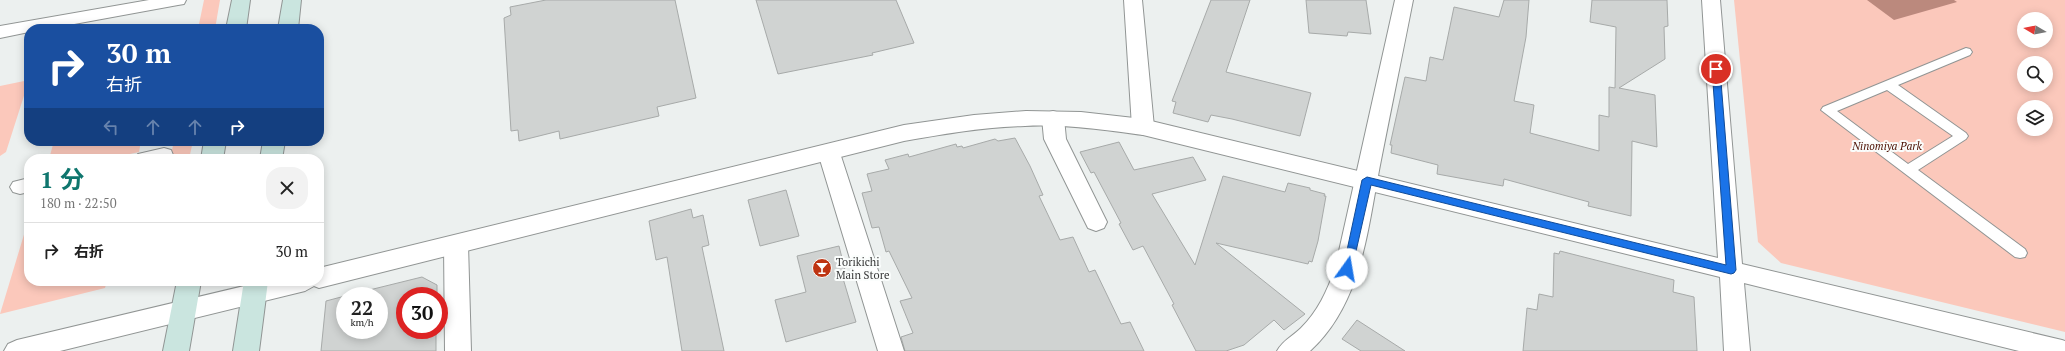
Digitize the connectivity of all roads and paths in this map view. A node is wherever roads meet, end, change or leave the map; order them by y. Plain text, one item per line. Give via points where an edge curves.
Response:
1 (178, 0) edge
2 (241, 0) edge
3 (292, 0) edge
4 (1133, 0) edge
5 (1404, 0) edge
6 (1711, 0) edge
7 (43, 24) edge
8 (237, 24) edge
9 (289, 24) edge
10 (24, 28) edge
11 (0, 32) edge
12 (1966, 52) dead end
13 (1889, 85) junction
14 (1053, 118) junction
15 (1143, 127) junction
16 (829, 153) junction
17 (1908, 170) junction
18 (1367, 180) junction
19 (1096, 222) dead end
20 (456, 244) junction
21 (2020, 253) dead end
22 (1731, 270) junction
23 (324, 277) edge
24 (188, 286) edge
25 (255, 287) edge
26 (184, 310) junction
27 (17, 351) edge
28 (176, 351) edge
29 (246, 351) edge
30 (458, 351) edge
31 (891, 351) edge
32 (1290, 351) edge
33 (1737, 351) edge
34 (2062, 351) edge

1 - 7 street
2 - 8 main road
3 - 9 main road
4 - 15 street
5 - 18 street
6 - 22 street
10 - 11 street
12 - 13 lane
13 - 17 lane via 1962,136
13 - 17 lane via 1827,110
14 - 15 street via 1094,120
14 - 16 street via 994,120 952,125 904,133
14 - 19 street via 1055,139
15 - 18 street
16 - 20 street
16 - 31 street
17 - 21 lane
18 - 22 street
18 - 32 street via 1340,291 1314,333
20 - 23 street
20 - 30 street
22 - 33 street
22 - 34 street
24 - 26 main road
25 - 26 street
25 - 29 main road
26 - 27 street
26 - 28 main road

